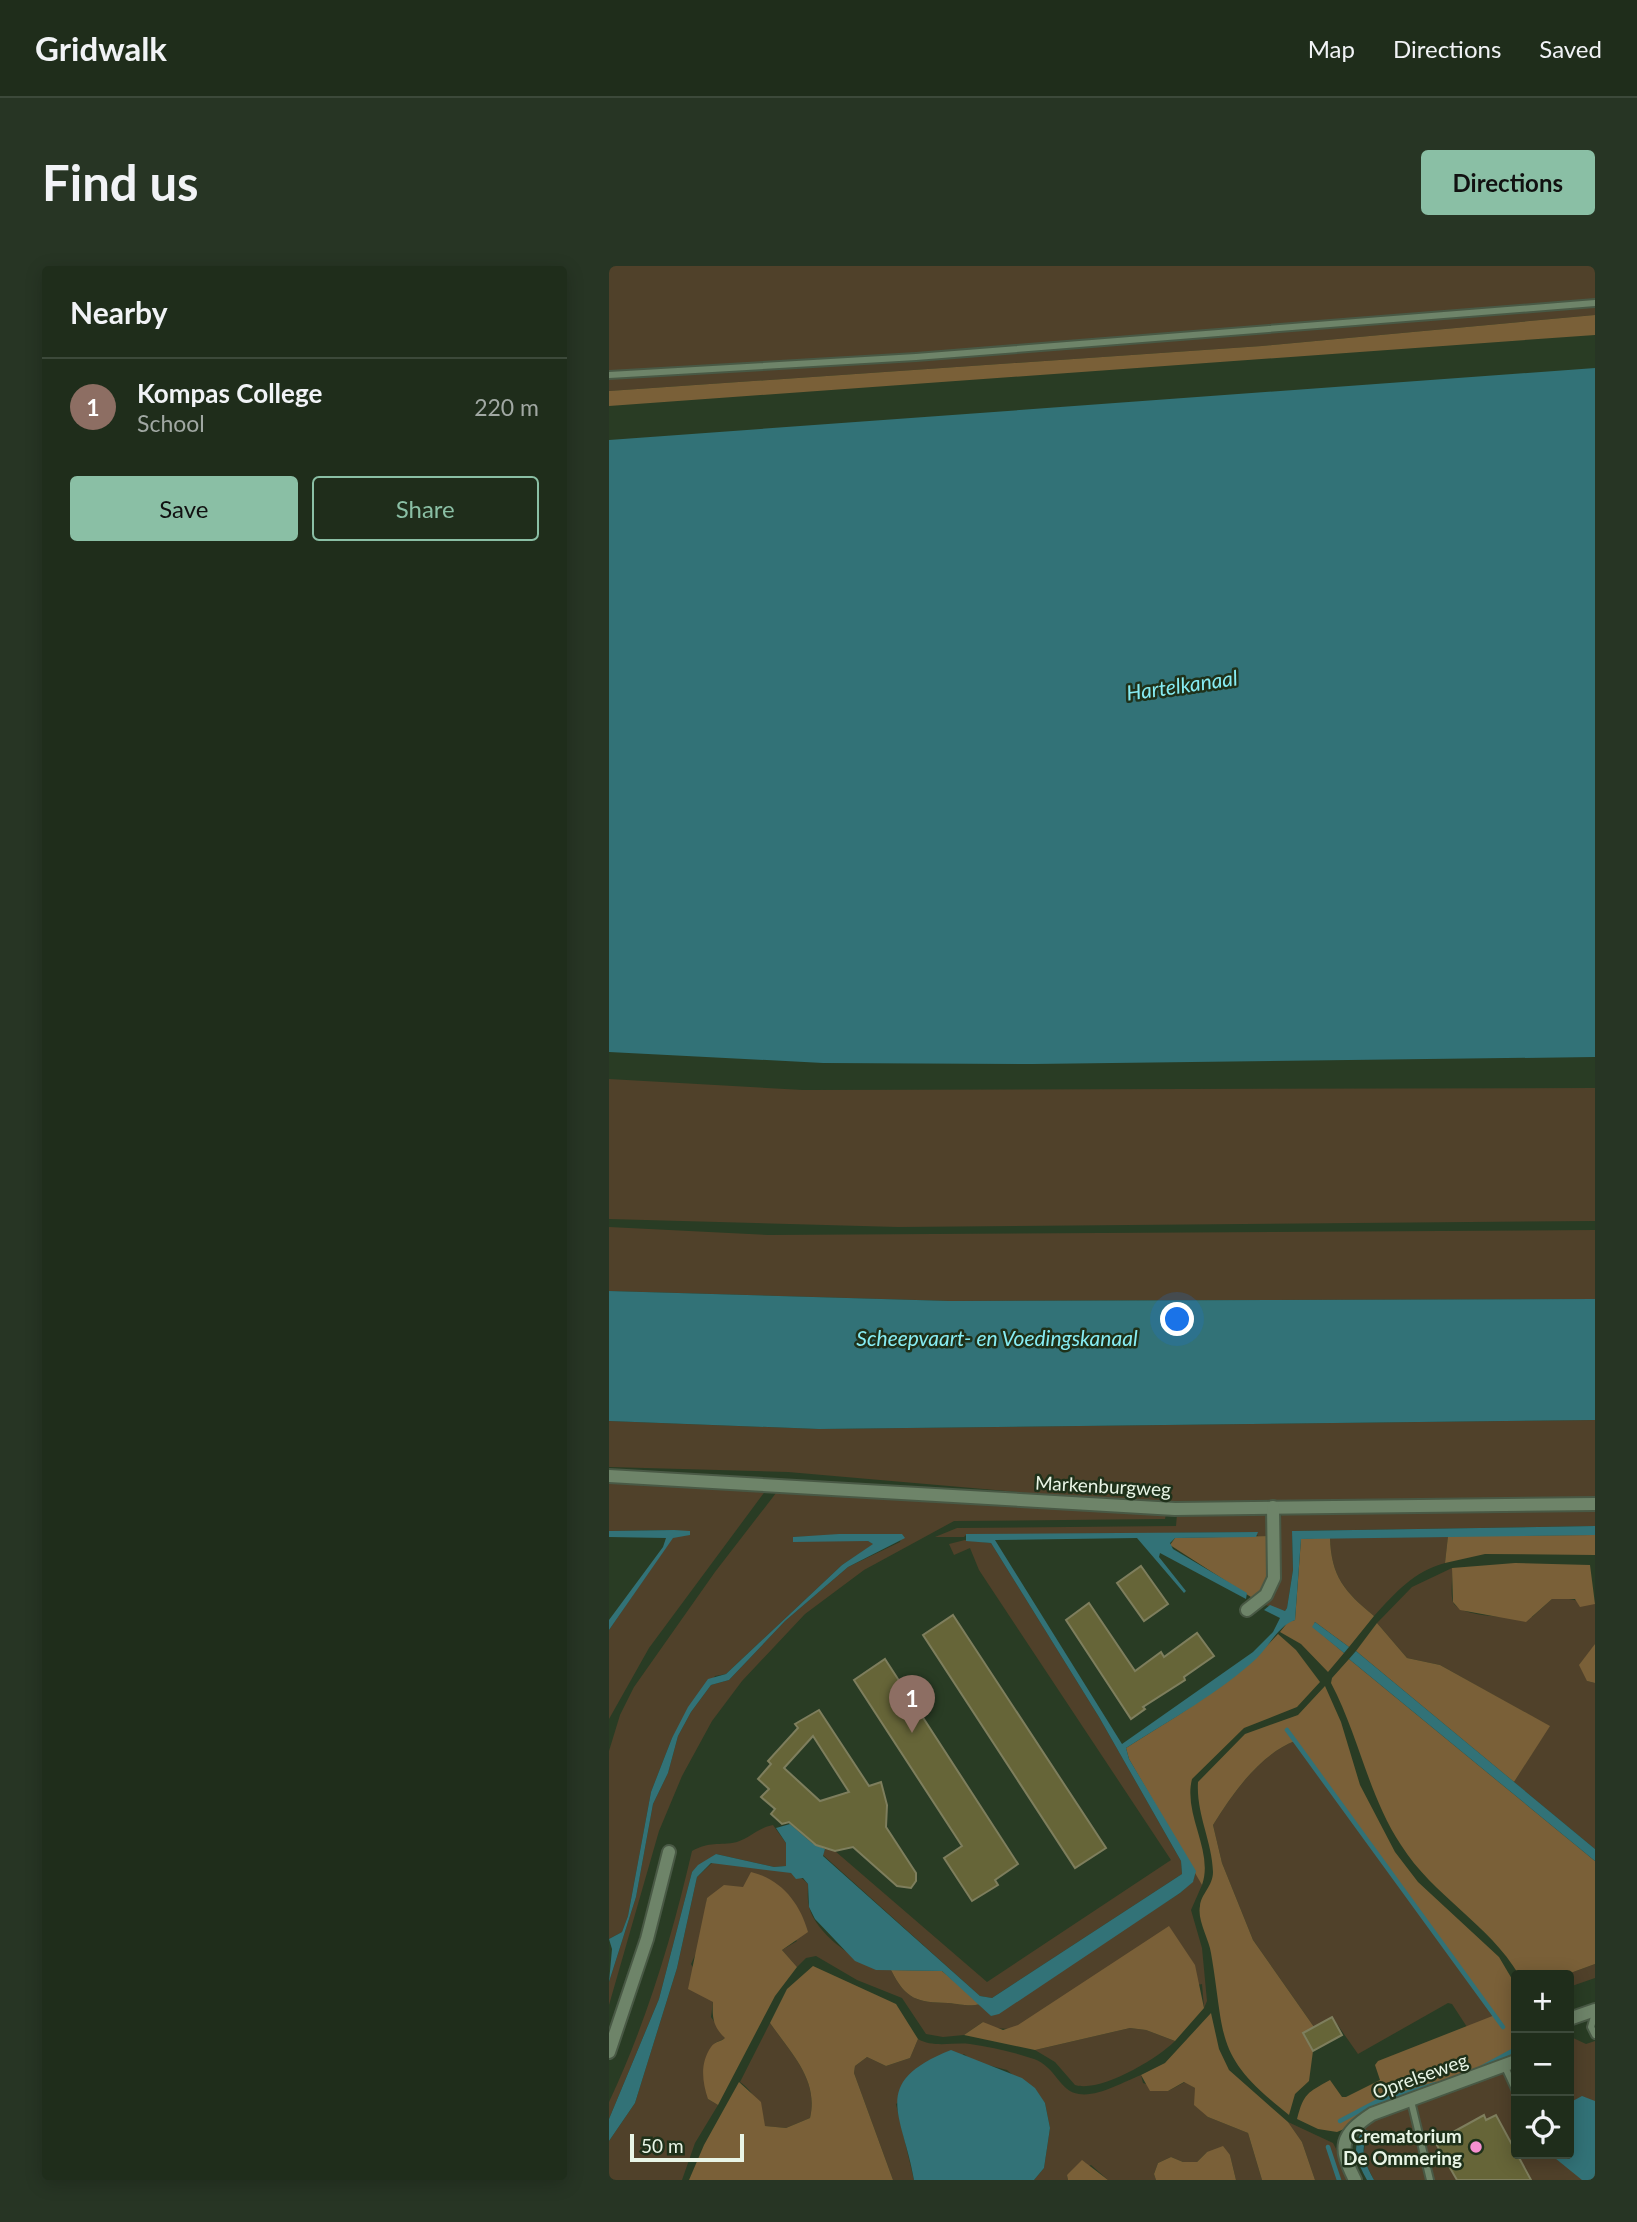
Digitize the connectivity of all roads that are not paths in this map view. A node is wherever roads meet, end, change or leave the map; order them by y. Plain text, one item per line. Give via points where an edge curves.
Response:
1 (1595, 303) edge
2 (609, 375) edge
3 (609, 1476) edge
4 (1595, 1504) edge
5 (1273, 1507) junction
6 (1247, 1610) dead end
7 (669, 1852) dead end
8 (1595, 2012) edge
9 (1574, 2018) edge
10 (1595, 2035) edge
11 (609, 2051) edge
12 (1510, 2063) edge
13 (1411, 2099) junction
14 (1355, 2180) edge
15 (1430, 2180) edge

1 - 2 lane via 916,357
3 - 5 street, Markenburgweg via 1175,1509
4 - 5 street, Markenburgweg
5 - 6 street via 1274,1578 1266,1595
7 - 11 street via 647,1939
8 - 9 street
8 - 10 lane via 1591,2028
12 - 13 street, Oprelseweg
13 - 14 street, Oprelseweg via 1353,2126 1345,2138 1343,2158
13 - 15 lane

